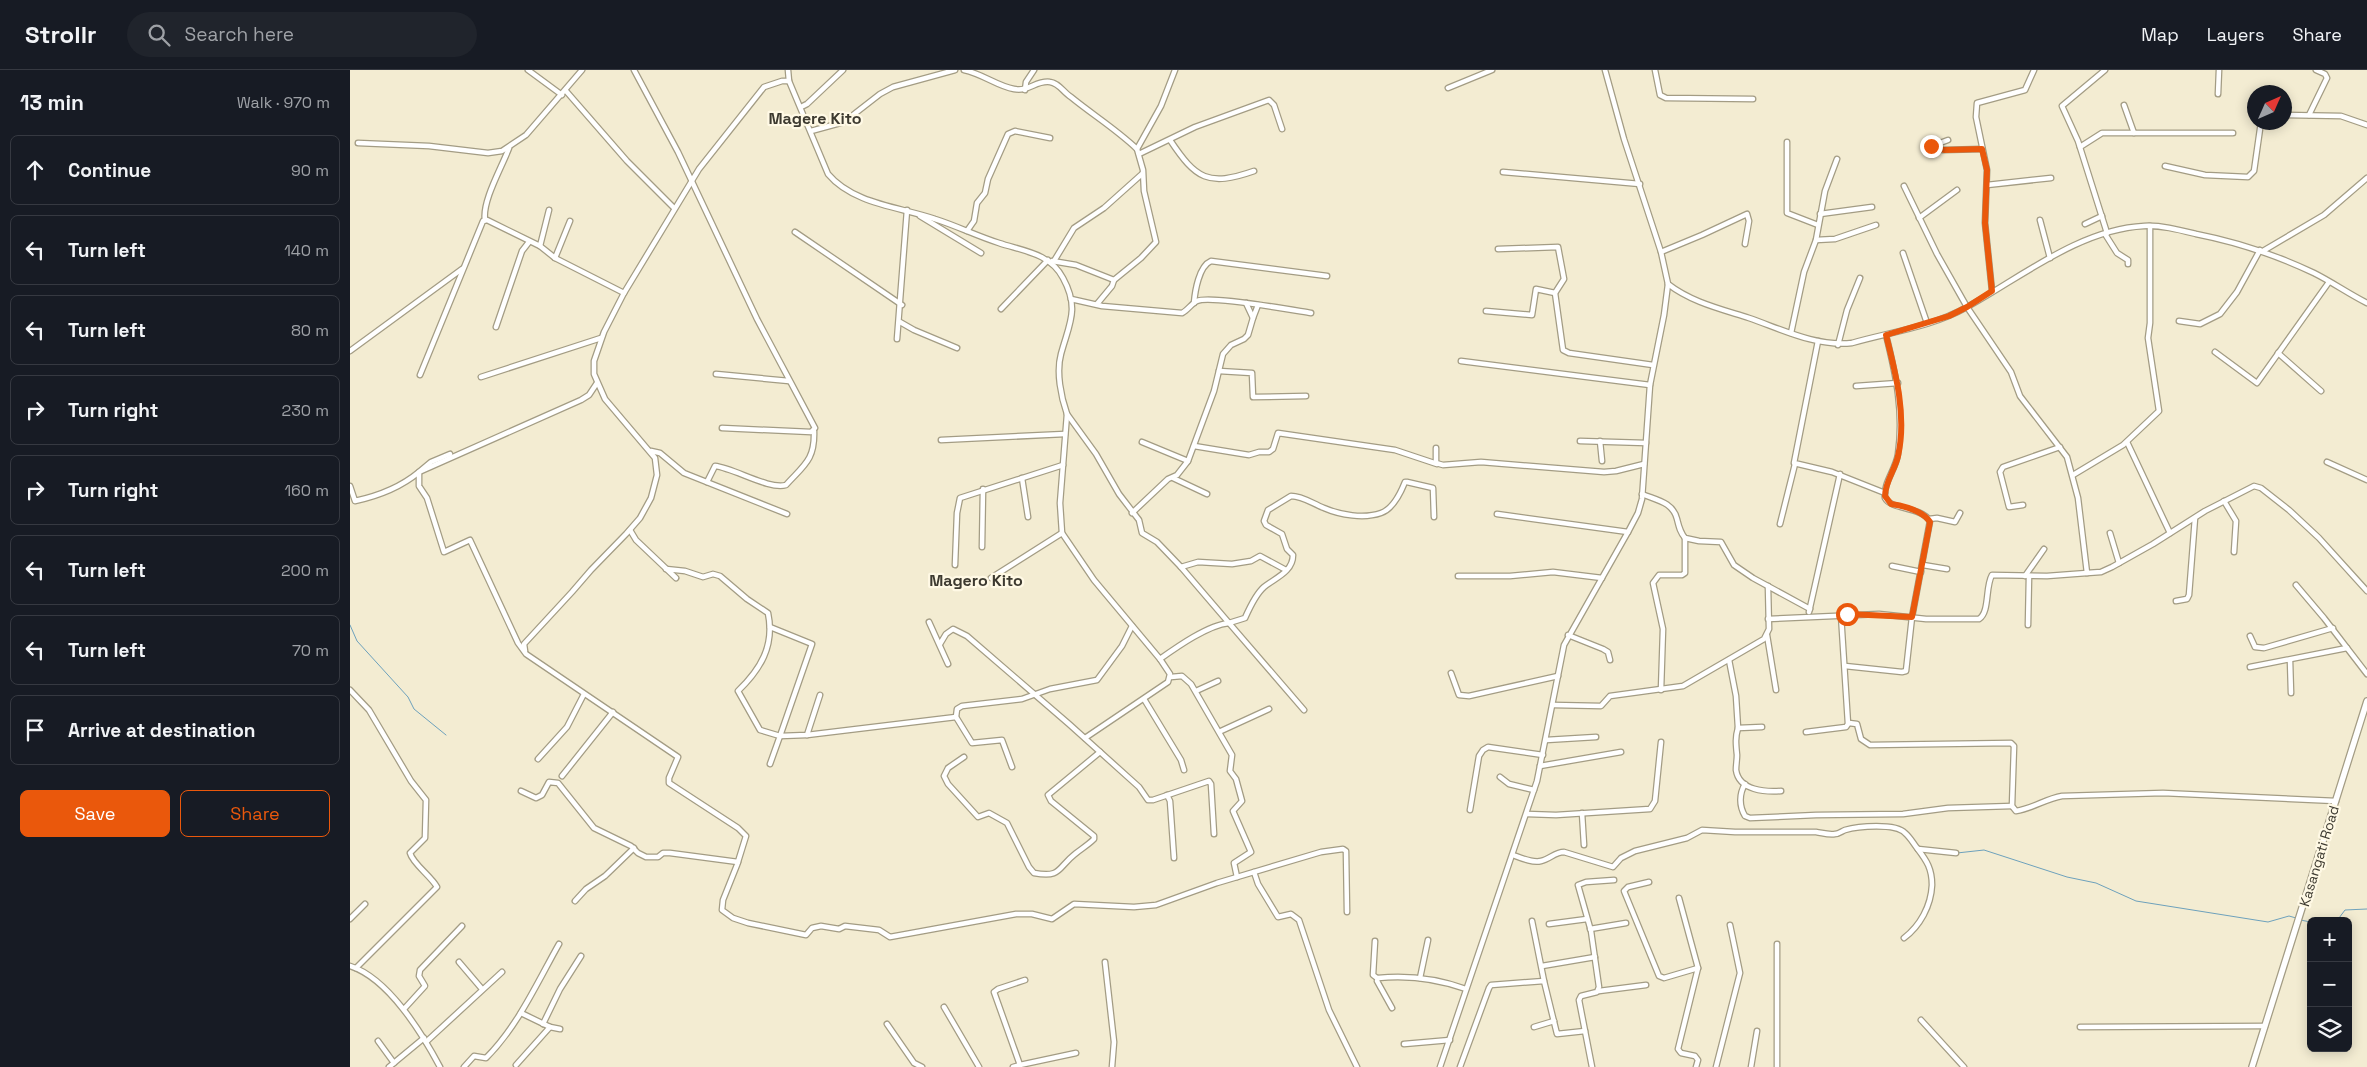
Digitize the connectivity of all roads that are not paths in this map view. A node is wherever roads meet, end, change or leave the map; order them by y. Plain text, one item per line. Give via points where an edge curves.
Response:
1 (528, 70) edge
2 (582, 70) edge
3 (634, 70) edge
4 (788, 70) edge
5 (843, 70) edge
6 (955, 70) edge
7 (964, 70) edge
8 (1034, 70) edge
9 (1175, 70) edge
10 (1492, 70) edge
11 (1606, 70) edge
12 (1655, 70) edge
13 (2034, 70) edge
14 (2105, 70) edge
15 (2219, 70) edge
16 (2316, 70) edge
17 (980, 72) edge
18 (2098, 73) edge
19 (789, 81) junction
20 (1448, 88) dead end
21 (566, 90) junction
22 (1025, 90) junction
23 (2218, 94) dead end
24 (562, 95) junction
25 (1753, 99) dead end
26 (2124, 105) dead end
27 (801, 107) junction
28 (2292, 115) edge
29 (2309, 115) junction
30 (2367, 124) edge
31 (1282, 129) dead end
32 (2260, 130) edge
33 (811, 131) junction
34 (2134, 133) junction
35 (2233, 133) dead end
36 (1050, 138) dead end
37 (1170, 140) junction
38 (1948, 140) dead end
39 (1787, 142) dead end
40 (358, 143) dead end
41 (1931, 146) dead end
42 (2080, 147) junction
43 (509, 148) junction
44 (1938, 148) junction
45 (1137, 149) junction
46 (1982, 149) junction
47 (1140, 154) junction
48 (1837, 159) dead end
49 (2165, 166) dead end
50 (1254, 170) dead end
51 (1503, 172) dead end
52 (1142, 174) junction
53 (2051, 178) dead end
54 (2367, 178) edge
55 (692, 183) junction
56 (1640, 184) junction
57 (1987, 185) junction
58 (1904, 186) dead end
59 (1956, 190) dead end
60 (1872, 207) dead end
61 (674, 208) junction
62 (549, 210) dead end
63 (908, 210) junction
64 (917, 213) junction
65 (1820, 214) junction
66 (2102, 216) junction
67 (1919, 218) junction
68 (485, 220) junction
69 (2040, 220) dead end
70 (570, 221) dead end
71 (2085, 224) dead end
72 (1818, 225) junction
73 (1876, 225) dead end
74 (2150, 226) junction
75 (967, 231) junction
76 (795, 232) dead end
77 (2106, 234) junction
78 (1816, 240) junction
79 (529, 242) junction
80 (1745, 244) dead end
81 (540, 246) junction
82 (1498, 248) dead end
83 (2261, 251) junction
84 (1661, 252) junction
85 (981, 253) dead end
86 (1903, 253) dead end
87 (555, 258) junction
88 (2050, 258) junction
89 (1051, 261) junction
90 (2128, 264) dead end
91 (464, 268) junction
92 (1327, 276) dead end
93 (1860, 278) dead end
94 (1114, 280) junction
95 (2329, 282) junction
96 (1668, 284) junction
97 (1992, 291) junction
98 (624, 293) junction
99 (1555, 293) junction
100 (1072, 299) junction
101 (1194, 303) junction
102 (1246, 303) junction
103 (2367, 303) edge
104 (1097, 304) junction
105 (902, 305) junction
106 (1258, 305) junction
107 (1967, 307) junction
108 (1001, 309) dead end
109 (1486, 311) dead end
110 (1311, 313) dead end
111 (1253, 318) junction
112 (2179, 320) dead end
113 (900, 322) junction
114 (1927, 324) junction
115 (496, 327) dead end
116 (1791, 334) junction
117 (1886, 335) junction
118 (601, 338) junction
119 (898, 339) dead end
120 (1818, 341) junction
121 (1838, 345) junction
122 (957, 348) dead end
123 (350, 350) edge
124 (2215, 352) dead end
125 (2278, 353) junction
126 (1462, 361) dead end
127 (1653, 365) junction
128 (1219, 371) junction
129 (716, 374) dead end
130 (420, 375) dead end
131 (481, 377) dead end
132 (789, 381) junction
133 (1898, 383) junction
134 (597, 384) junction
135 (1650, 385) junction
136 (1856, 386) dead end
137 (2321, 391) dead end
138 (1306, 396) dead end
139 (1067, 414) junction
140 (722, 428) dead end
141 (814, 431) junction
142 (1065, 434) junction
143 (942, 440) dead end
144 (1580, 441) dead end
145 (1600, 441) junction
146 (1142, 442) dead end
147 (2128, 442) junction
148 (1646, 443) junction
149 (1194, 446) junction
150 (2060, 447) junction
151 (1436, 448) dead end
152 (651, 450) junction
153 (450, 454) dead end
154 (1188, 461) junction
155 (1602, 461) dead end
156 (2327, 462) dead end
157 (1437, 464) junction
158 (1644, 464) junction
159 (1795, 464) junction
160 (1063, 465) junction
161 (419, 472) junction
162 (1840, 474) junction
163 (2073, 475) junction
164 (1022, 478) junction
165 (1173, 478) junction
166 (2367, 480) edge
167 (707, 482) junction
168 (350, 486) edge
169 (983, 489) junction
170 (1885, 493) junction
171 (1207, 494) dead end
172 (1642, 494) junction
173 (2224, 501) junction
174 (2023, 505) dead end
175 (1132, 513) junction
176 (1960, 513) dead end
177 (787, 514) dead end
178 (1497, 514) dead end
179 (1434, 516) dead end
180 (1028, 517) dead end
181 (2195, 518) junction
182 (1928, 519) junction
183 (1780, 524) dead end
184 (630, 530) junction
185 (1628, 532) junction
186 (2110, 532) dead end
187 (1062, 533) junction
188 (2170, 533) junction
189 (1685, 538) junction
190 (982, 547) dead end
191 (2044, 549) dead end
192 (2234, 552) dead end
193 (2119, 563) junction
194 (955, 565) dead end
195 (1923, 565) junction
196 (1892, 566) dead end
197 (1181, 567) junction
198 (666, 569) junction
199 (1947, 569) dead end
200 (1286, 570) junction
201 (1921, 572) junction
202 (2087, 573) junction
203 (1458, 576) dead end
204 (2027, 576) junction
205 (676, 578) dead end
206 (991, 578) dead end
207 (1602, 578) junction
208 (2296, 585) dead end
209 (1768, 586) junction
210 (2367, 592) edge
211 (2176, 601) dead end
212 (1810, 609) junction
213 (1841, 615) junction
214 (1808, 616) junction
215 (1912, 617) junction
216 (1768, 618) junction
217 (929, 622) dead end
218 (1229, 623) junction
219 (2028, 625) dead end
220 (1132, 626) junction
221 (770, 627) junction
222 (2333, 628) junction
223 (1767, 635) junction
224 (1568, 636) junction
225 (2250, 636) dead end
226 (521, 644) junction
227 (940, 644) junction
228 (2347, 648) junction
229 (1160, 659) junction
230 (1610, 660) dead end
231 (1729, 660) junction
232 (2290, 660) junction
233 (948, 664) dead end
234 (1844, 666) junction
235 (2250, 667) dead end
236 (1451, 673) dead end
237 (2367, 674) edge
238 (1558, 676) junction
239 (1171, 677) junction
240 (1218, 681) dead end
241 (350, 690) edge
242 (1661, 690) junction
243 (1776, 690) dead end
244 (1196, 691) junction
245 (2291, 693) dead end
246 (584, 694) junction
247 (820, 695) dead end
248 (1036, 695) junction
249 (1144, 699) junction
250 (2367, 701) edge
251 (1553, 705) junction
252 (1269, 709) dead end
253 (1304, 710) dead end
254 (613, 712) junction
255 (956, 717) junction
256 (1849, 723) junction
257 (1762, 727) dead end
258 (1738, 728) junction
259 (1220, 732) junction
260 (1806, 732) dead end
261 (807, 735) junction
262 (780, 736) junction
263 (1596, 737) dead end
264 (1085, 738) junction
265 (1546, 740) junction
266 (1661, 742) dead end
267 (1100, 752) junction
268 (1621, 752) dead end
269 (1543, 755) junction
270 (964, 757) dead end
271 (538, 759) dead end
272 (770, 764) dead end
273 (1540, 766) junction
274 (1012, 767) dead end
275 (1184, 770) dead end
276 (562, 776) dead end
277 (1500, 777) dead end
278 (1745, 784) junction
279 (1534, 790) junction
280 (521, 791) dead end
281 (1782, 791) dead end
282 (1167, 795) junction
283 (2336, 801) junction
284 (2012, 806) junction
285 (1470, 810) dead end
286 (1582, 813) junction
287 (1526, 814) junction
288 (1214, 834) dead end
289 (1584, 845) dead end
290 (634, 848) junction
291 (1918, 849) junction
292 (1956, 853) dead end
293 (1513, 855) junction
294 (1174, 858) dead end
295 (738, 862) junction
296 (1254, 872) junction
297 (1237, 877) junction
298 (1614, 880) dead end
299 (1649, 882) dead end
300 (1679, 898) dead end
301 (575, 901) dead end
302 (365, 904) dead end
303 (1347, 912) dead end
304 (350, 918) edge
305 (1587, 919) junction
306 (1532, 921) dead end
307 (1626, 923) dead end
308 (1549, 924) dead end
309 (462, 926) dead end
310 (1730, 926) dead end
311 (1590, 929) junction
312 (1904, 938) dead end
313 (1428, 940) dead end
314 (1375, 941) dead end
315 (559, 944) dead end
316 (1776, 944) dead end
317 (581, 956) dead end
318 (1595, 957) junction
319 (459, 962) dead end
320 (1105, 962) dead end
321 (350, 966) edge
322 (1542, 966) junction
323 (356, 968) junction
324 (1698, 968) junction
325 (502, 972) dead end
326 (1377, 978) junction
327 (1420, 978) junction
328 (1025, 980) dead end
329 (1544, 981) junction
330 (1646, 985) dead end
331 (482, 989) junction
332 (1466, 989) junction
333 (1599, 992) junction
334 (944, 1007) dead end
335 (1392, 1008) dead end
336 (404, 1009) junction
337 (521, 1013) junction
338 (1554, 1020) junction
339 (1921, 1020) dead end
340 (543, 1024) junction
341 (887, 1024) dead end
342 (2265, 1026) junction
343 (550, 1027) junction
344 (1534, 1027) dead end
345 (2080, 1027) dead end
346 (560, 1029) dead end
347 (1585, 1031) junction
348 (1757, 1031) dead end
349 (425, 1040) junction
350 (1450, 1040) junction
351 (378, 1041) dead end
352 (1404, 1044) dead end
353 (1076, 1053) dead end
354 (394, 1063) junction
355 (516, 1065) dead end
356 (1020, 1065) junction
357 (389, 1067) edge
358 (440, 1067) edge
359 (464, 1067) edge
360 (922, 1067) edge
361 (979, 1067) edge
362 (1013, 1067) edge
363 (1112, 1067) edge
364 (1357, 1067) edge
365 (1440, 1067) edge
366 (1460, 1067) edge
367 (1592, 1067) edge
368 (1696, 1067) edge
369 (1716, 1067) edge
370 (1751, 1067) edge
371 (1777, 1067) edge
372 (1964, 1067) edge
373 (2252, 1067) edge

1 - 24 street
2 - 21 street
3 - 55 street
4 - 19 street
5 - 27 street
6 - 33 street via 893,87 844,122
7 - 17 street
8 - 22 street
9 - 45 street via 1161,106
10 - 20 street
11 - 56 street
12 - 25 street via 1660,95 1666,98
13 - 46 street via 2025,90 1977,103 1976,117
14 - 18 street
15 - 23 street
16 - 29 street via 2327,78
17 - 22 street via 1012,89
18 - 42 street via 2062,106
19 - 27 street
19 - 55 street via 764,87 758,93 699,169
21 - 24 street
21 - 61 street via 627,161
22 - 45 street via 1045,81 1058,85
24 - 43 street via 526,135
26 - 34 street
27 - 33 street
28 - 29 street
29 - 30 street via 2342,116
31 - 37 street via 1270,100 1195,126
32 - 49 street via 2254,171 2248,177 2205,175
33 - 63 street via 828,174 839,186 868,200
34 - 35 street
34 - 42 street via 2102,133
36 - 75 street via 1015,131 1008,134 985,193 977,203 974,221
37 - 47 street
37 - 50 street via 1187,164 1205,177 1232,178
38 - 44 street via 1940,143
39 - 72 street via 1787,213
40 - 43 street via 429,146 488,154
41 - 44 street
42 - 66 street
43 - 68 street via 490,194
44 - 46 street
45 - 47 street
46 - 57 street
47 - 52 street
48 - 65 street
51 - 56 street
52 - 89 street via 1104,208 1074,228
52 - 94 street via 1156,242
53 - 57 street
54 - 83 street via 2324,215
55 - 61 street
55 - 132 street
56 - 84 street
57 - 97 street via 1985,223
58 - 67 street
59 - 67 street
60 - 65 street
61 - 98 street
62 - 81 street
63 - 64 street
63 - 105 street
64 - 75 street
64 - 85 street
65 - 72 street
66 - 71 street
66 - 77 street
67 - 107 street
68 - 79 street
68 - 91 street
69 - 88 street
70 - 87 street
72 - 78 street
73 - 78 street via 1835,239
74 - 77 street
74 - 83 street via 2208,236
74 - 147 street via 2148,338 2159,411
75 - 89 street
76 - 105 street
77 - 88 street
77 - 90 street
78 - 116 street via 1804,272
79 - 81 street
79 - 115 street via 522,251
80 - 84 street via 1747,214
81 - 87 street
82 - 99 street via 1558,247 1564,280
83 - 95 street
83 - 112 street via 2237,292 2217,316 2196,324
84 - 96 street
86 - 114 street
87 - 98 street
88 - 97 street
89 - 94 street via 1076,265
89 - 100 street via 1064,279
89 - 108 street
91 - 123 street
91 - 130 street
92 - 101 street via 1211,261 1202,271
93 - 121 street via 1846,310
94 - 104 street
95 - 103 street
95 - 125 street
96 - 116 street via 1688,297
96 - 127 street
97 - 107 street
98 - 118 street
99 - 109 street via 1536,289 1532,315
99 - 127 street via 1563,350
100 - 104 street
100 - 139 street via 1073,318 1060,364
101 - 102 street via 1203,299
101 - 104 street via 1182,313
102 - 106 street
102 - 111 street
105 - 113 street
106 - 110 street
106 - 111 street
107 - 114 street
107 - 150 street via 2011,372 2020,396
111 - 128 street via 1246,338 1234,342 1223,354
113 - 119 street
113 - 122 street
114 - 117 street
116 - 120 street
117 - 121 street
117 - 133 street
118 - 131 street
118 - 134 street via 594,361
120 - 121 street
120 - 159 street via 1793,458
124 - 125 street via 2257,383
125 - 137 street
126 - 135 street
127 - 135 street
128 - 138 street via 1252,373 1253,397
128 - 149 street
129 - 132 street
132 - 141 street
133 - 136 street
133 - 170 street via 1898,457
134 - 152 street via 605,399
134 - 161 street via 582,400
135 - 148 street
139 - 142 street
139 - 175 street
140 - 141 street
141 - 167 street via 812,455 786,485 780,487 715,466
142 - 143 street
142 - 160 street
144 - 145 street
145 - 148 street
145 - 155 street
146 - 154 street
147 - 163 street
147 - 188 street
148 - 158 street
149 - 154 street
149 - 157 street via 1249,455 1269,452 1278,433 1395,450
150 - 163 street via 2068,457
150 - 174 street via 2003,467 2000,472 2009,507
151 - 157 street
152 - 167 street via 660,453 684,473
152 - 184 street via 657,466 651,498
153 - 161 street
154 - 165 street
156 - 166 street
157 - 158 street via 1481,462 1596,472
158 - 172 street
159 - 162 street
159 - 183 street
160 - 164 street
160 - 187 street
161 - 168 street via 393,488 363,500 355,501
161 - 226 street via 419,486 427,498 444,552 470,540
162 - 170 street
162 - 212 street
163 - 202 street
164 - 169 street
164 - 180 street
165 - 171 street
165 - 175 street
167 - 177 street
169 - 190 street
169 - 194 street via 964,496 958,503
170 - 182 street via 1888,503 1904,506
172 - 185 street via 1640,507
172 - 189 street via 1672,508
173 - 181 street
173 - 192 street via 2236,521
173 - 210 street via 2246,488 2261,488 2335,554
175 - 197 street via 1139,520 1142,533
176 - 182 street via 1956,522
178 - 185 street
179 - 200 street via 1433,488 1407,482 1392,504 1382,513 1375,514 1342,514 1291,496 1268,510 1264,520 1266,525 1282,534 1287,549 1293,555
181 - 188 street
181 - 211 street via 2190,595
182 - 195 street
184 - 198 street
184 - 226 street
185 - 207 street
186 - 193 street
187 - 206 street
187 - 220 street via 1094,580
188 - 193 street
189 - 209 street via 1721,542 1734,565
189 - 242 street via 1685,573 1659,575 1653,583 1663,629
191 - 204 street
193 - 202 street via 2101,572
195 - 199 street
195 - 201 street
196 - 201 street
197 - 200 street via 1198,562 1232,564 1260,556
197 - 218 street
198 - 205 street
198 - 221 street via 703,577 720,576 766,610
200 - 218 street via 1263,588 1245,618
201 - 215 street
202 - 204 street
203 - 207 street via 1553,572
204 - 215 street via 1991,576 1981,618
204 - 219 street
207 - 224 street
208 - 222 street
209 - 212 street
209 - 216 street
212 - 214 street
213 - 214 street
213 - 215 street
213 - 234 street
214 - 216 street
215 - 234 street via 1906,671
216 - 223 street
217 - 227 street
218 - 229 street via 1179,646
218 - 253 street
220 - 229 street
220 - 248 street via 1100,678
221 - 262 street via 763,661 738,691 759,728
221 - 262 street via 812,644
222 - 225 street via 2264,648 2255,647
222 - 228 street
223 - 231 street
223 - 243 street
224 - 230 street via 1603,648
224 - 238 street
226 - 246 street via 526,654
227 - 233 street
227 - 248 street via 950,631 956,629
228 - 232 street
228 - 237 street
229 - 239 street
231 - 242 street via 1683,686
231 - 258 street
232 - 235 street
232 - 245 street
234 - 256 street
236 - 238 street via 1459,695 1469,696
238 - 251 street
239 - 244 street via 1186,678
239 - 249 street via 1164,686
240 - 244 street
241 - 323 street via 369,710 411,781 426,800 425,838 410,853 437,887
242 - 251 street via 1610,696 1600,706
244 - 259 street
246 - 254 street
246 - 271 street via 567,727
247 - 261 street
248 - 255 street via 962,706 956,711
248 - 264 street
249 - 264 street
249 - 275 street
250 - 283 street, Kasangati Road
251 - 265 street
252 - 259 street
254 - 276 street
254 - 295 street via 678,757 669,783 746,836
255 - 261 street
255 - 274 street via 974,744 1002,740
256 - 260 street via 1846,727
256 - 284 street via 1857,724 1861,740 1870,745 2011,743 2014,746
257 - 258 street
258 - 278 street via 1735,738 1736,772
259 - 297 street via 1232,755 1230,770 1242,801 1234,810 1251,852 1234,863
261 - 262 street
262 - 272 street
263 - 265 street
264 - 267 street
265 - 269 street
266 - 286 street via 1653,807
267 - 270 street via 1048,795 1094,839 1061,870 1042,874 1034,873 1029,866 1007,823 989,813 978,816 948,784 944,776 946,771
267 - 282 street via 1139,787 1148,800
268 - 273 street
269 - 273 street
269 - 285 street via 1488,747 1483,750 1479,756
273 - 279 street
277 - 279 street via 1510,784
278 - 281 street via 1767,792
278 - 284 street via 1740,792 1741,807 1745,816 1750,818 1903,814 1948,808
279 - 287 street
280 - 290 street via 536,798 542,795 549,782 558,783 594,828
282 - 288 street via 1209,781
282 - 294 street
283 - 284 street via 2163,792 2062,796 2016,811
283 - 342 street, Kasangati Road
286 - 287 street
286 - 289 street
287 - 293 street
290 - 295 street via 646,857 658,858 663,853
290 - 301 street
291 - 292 street
291 - 293 street via 1904,831 1874,826 1828,834 1702,830 1687,838 1635,851 1613,866 1564,852 1540,861 1523,860
291 - 312 street via 1930,865 1931,894 1922,920
293 - 332 street
295 - 297 street via 722,910 748,923 806,935 812,928 821,926 879,930 890,936 1016,914 1052,919 1074,904 1156,905
296 - 297 street
296 - 303 street via 1320,852 1343,849 1346,851
296 - 364 street via 1278,917 1292,914 1299,920 1330,1010
298 - 305 street via 1578,884
299 - 324 street via 1624,891 1659,976 1664,978
300 - 324 street
302 - 304 street
305 - 308 street
305 - 311 street
306 - 322 street
307 - 311 street
309 - 336 street via 420,970 425,986
310 - 369 street via 1740,973
311 - 318 street
313 - 327 street
314 - 326 street via 1373,975
315 - 337 street
316 - 371 street
317 - 340 street
318 - 322 street
318 - 333 street
319 - 331 street
320 - 363 street via 1114,1042
321 - 323 street
322 - 329 street
323 - 336 street via 378,983
324 - 368 street via 1678,1049 1695,1056 1698,1060
325 - 331 street
326 - 327 street
326 - 335 street
327 - 332 street
328 - 356 street via 994,992
329 - 338 street
329 - 366 street via 1490,987
330 - 333 street
331 - 349 street
332 - 350 street
333 - 347 street via 1581,996 1579,1000
334 - 361 street
336 - 349 street
337 - 340 street
337 - 359 street via 488,1056 474,1056
338 - 344 street
338 - 347 street via 1558,1035
339 - 372 street
340 - 343 street
341 - 360 street via 914,1063
342 - 345 street
342 - 373 street, Kasangati Road
343 - 346 street
343 - 355 street
347 - 367 street
348 - 370 street
349 - 354 street
349 - 358 street
350 - 352 street
350 - 365 street
351 - 354 street
353 - 356 street
354 - 357 street
356 - 362 street

